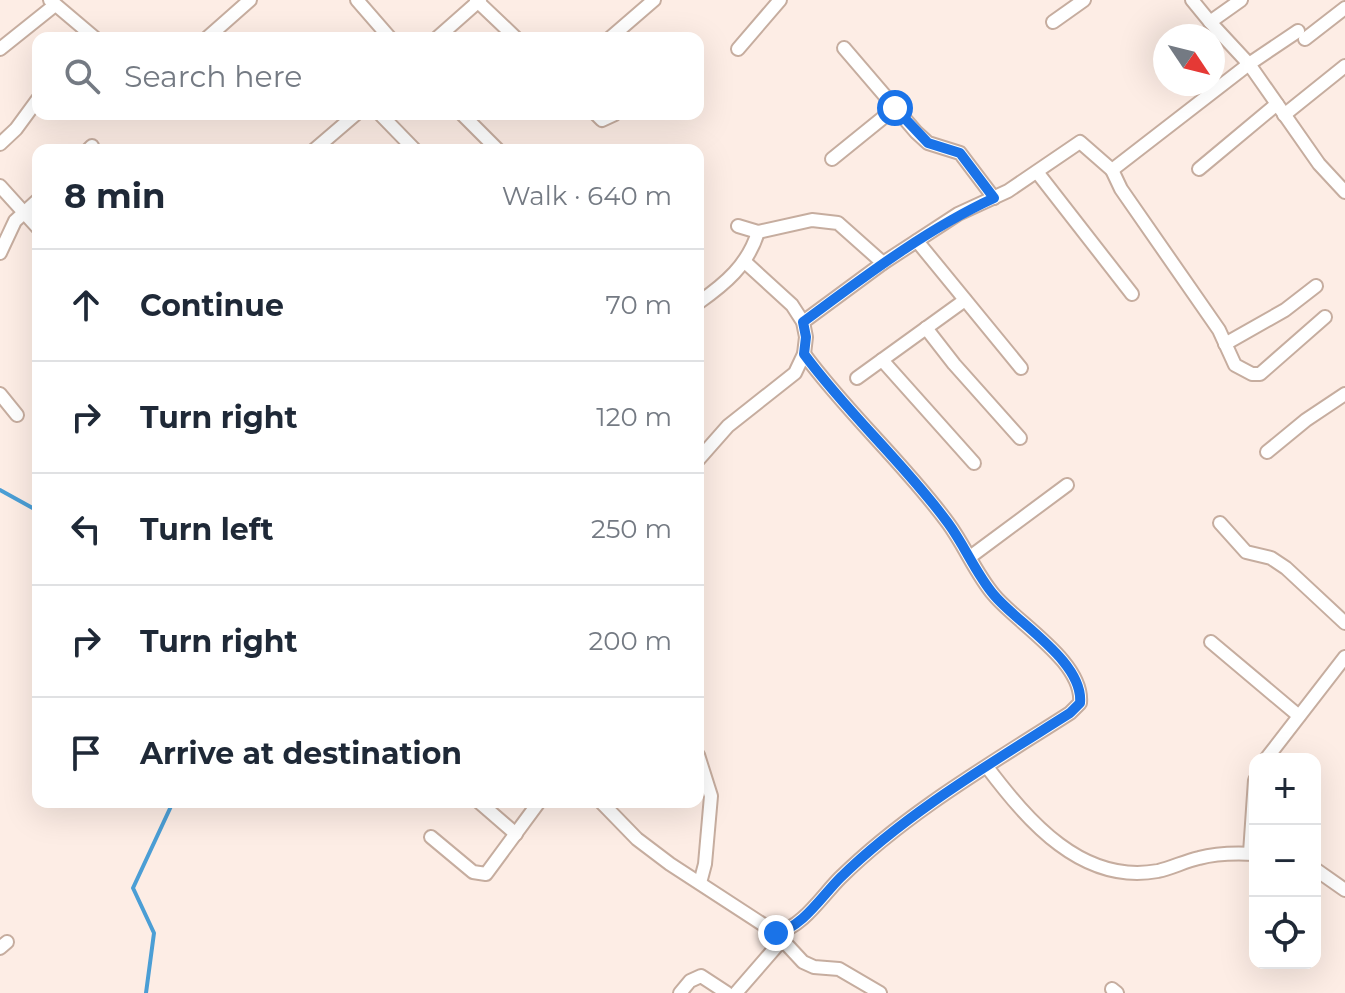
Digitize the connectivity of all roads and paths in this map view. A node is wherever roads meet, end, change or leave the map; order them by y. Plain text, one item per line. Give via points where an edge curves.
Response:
1 (250, 0) edge
2 (357, 0) edge
3 (654, 0) edge
4 (780, 0) edge
5 (1084, 0) edge
6 (1192, 0) edge
7 (1241, 0) edge
8 (478, 1) edge
9 (52, 3) edge
10 (1345, 8) edge
11 (1053, 22) dead end
12 (1210, 22) junction
13 (83, 32) edge
14 (214, 32) edge
15 (385, 32) edge
16 (444, 32) edge
17 (510, 32) edge
18 (617, 32) edge
19 (844, 48) dead end
20 (0, 49) edge
21 (738, 49) dead end
22 (1249, 64) junction
23 (1345, 66) edge
24 (32, 107) edge
25 (895, 108) junction
26 (1281, 110) junction
27 (349, 120) edge
28 (386, 120) edge
29 (468, 120) edge
30 (0, 144) edge
31 (321, 144) edge
32 (409, 144) edge
33 (492, 144) edge
34 (832, 159) dead end
35 (1199, 169) dead end
36 (1112, 170) junction
37 (1037, 172) junction
38 (0, 186) edge
39 (1345, 192) edge
40 (994, 198) junction
41 (32, 206) edge
42 (24, 213) junction
43 (32, 222) edge
44 (738, 226) dead end
45 (758, 232) junction
46 (917, 241) junction
47 (0, 253) edge
48 (745, 262) junction
49 (883, 263) junction
50 (1316, 286) dead end
51 (1132, 294) dead end
52 (704, 299) edge
53 (965, 300) junction
54 (1325, 317) dead end
55 (803, 322) junction
56 (926, 328) junction
57 (1225, 344) junction
58 (804, 354) junction
59 (882, 360) junction
60 (1021, 368) dead end
61 (857, 378) dead end
62 (0, 394) edge
63 (1344, 397) edge
64 (17, 415) dead end
65 (1020, 438) dead end
66 (1267, 452) dead end
67 (704, 453) edge
68 (974, 463) dead end
69 (1067, 485) dead end
70 (1220, 523) dead end
71 (970, 557) junction
72 (1345, 623) edge
73 (1211, 642) dead end
74 (1345, 657) edge
75 (1299, 716) junction
76 (1271, 753) edge
77 (987, 767) junction
78 (704, 774) edge
79 (486, 808) edge
80 (535, 808) edge
81 (607, 808) edge
82 (516, 834) junction
83 (431, 837) dead end
84 (1249, 854) edge
85 (1321, 873) edge
86 (700, 883) junction
87 (1345, 890) edge
88 (779, 937) junction
89 (680, 993) edge
90 (727, 993) edge
91 (736, 993) edge
92 (880, 993) edge

1 - 14 street
2 - 15 street
3 - 18 street
4 - 21 street
5 - 11 street
6 - 12 street
7 - 12 street
8 - 16 street
8 - 17 street
9 - 13 street
9 - 20 street
10 - 22 street
12 - 22 street
19 - 25 street
22 - 26 street
22 - 36 street
23 - 26 street
24 - 30 street
25 - 34 street
25 - 40 street via 928,143 960,153
26 - 35 street
26 - 39 street
27 - 31 street
28 - 32 street
29 - 33 street
36 - 37 street via 1080,142
36 - 57 street
37 - 40 street
37 - 51 street
38 - 42 street
40 - 46 street
41 - 42 street
42 - 43 street
42 - 47 street
44 - 45 street
45 - 48 street
45 - 49 street via 812,220 838,223
46 - 49 street
46 - 53 street
48 - 52 street
48 - 55 street
49 - 55 street
50 - 57 street
53 - 56 street
53 - 60 street
54 - 57 street via 1260,374 1235,365
55 - 58 street
56 - 59 street
56 - 65 street
58 - 67 street via 795,373 728,426
58 - 71 street via 911,477
59 - 61 street
59 - 68 street
62 - 64 street
63 - 66 street
69 - 71 street
70 - 72 street via 1246,552 1286,568
71 - 77 street via 1000,602 1054,649 1081,696 1070,713
73 - 75 street
74 - 75 street
75 - 76 street
77 - 84 street via 1013,803 1054,840 1105,870 1159,871 1201,857
77 - 88 street via 843,875
78 - 86 street via 711,796
79 - 82 street
80 - 82 street
81 - 86 street via 637,839
82 - 83 street via 491,870 482,874
85 - 87 street
86 - 88 street
88 - 91 street
88 - 92 street via 803,962 839,969
89 - 90 street via 698,976

